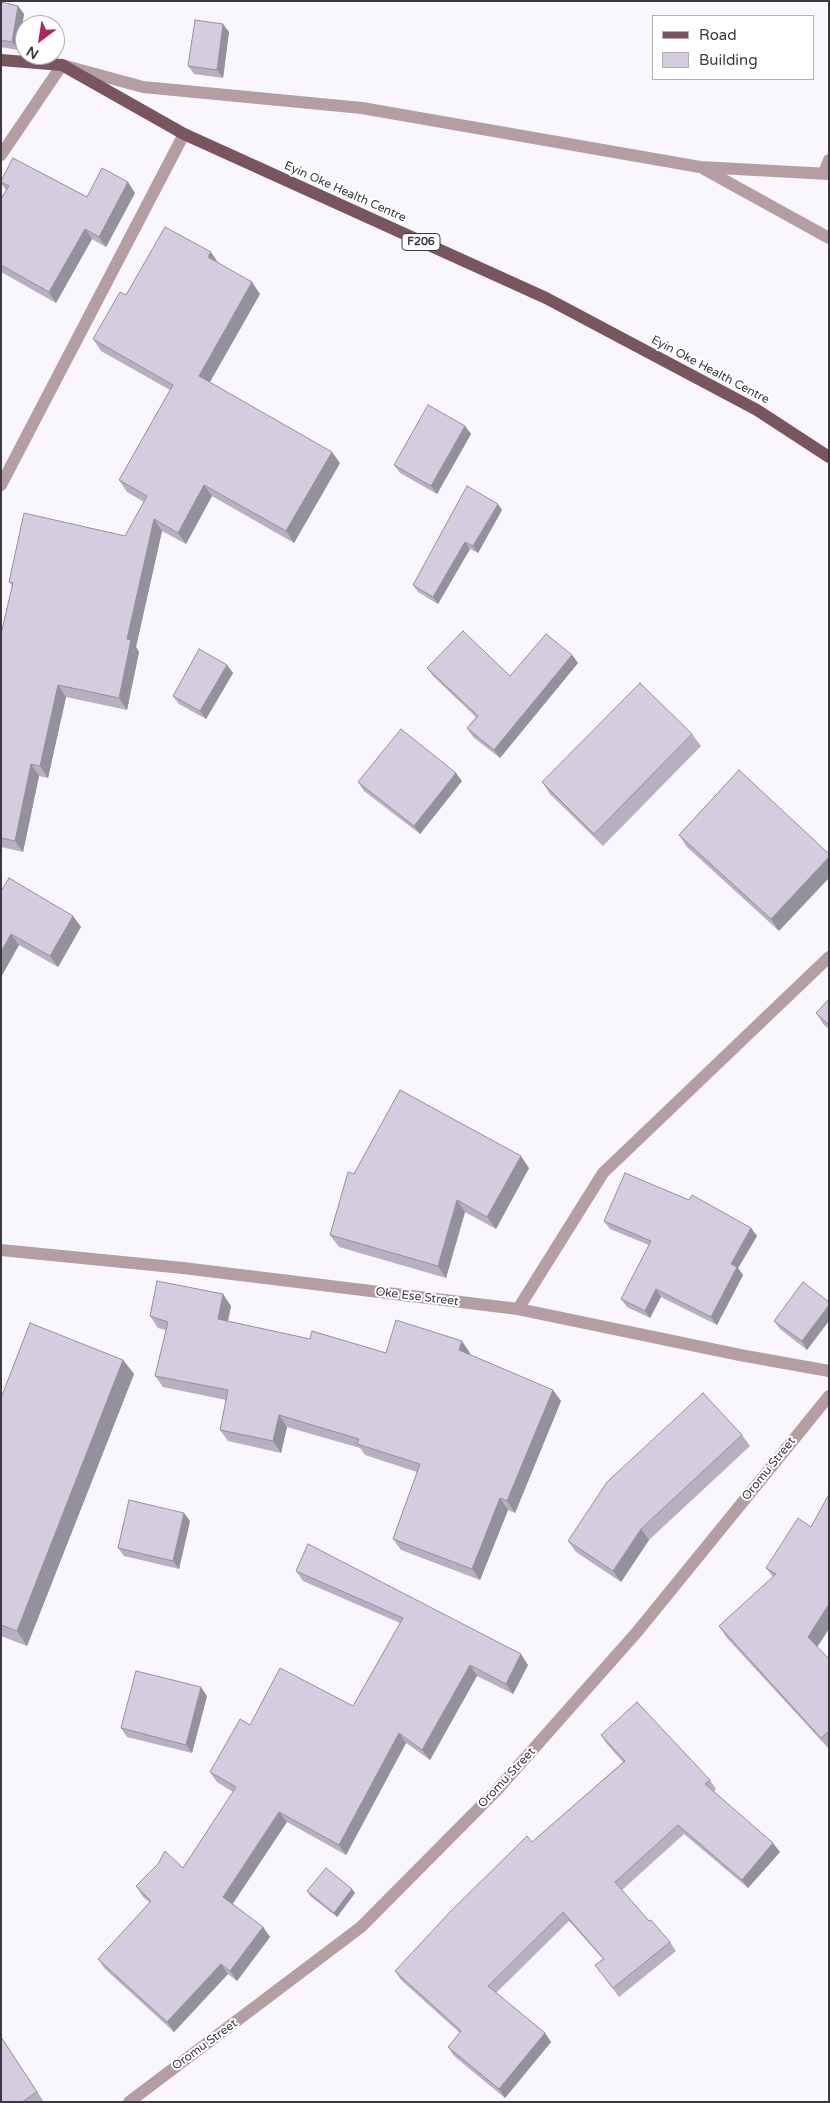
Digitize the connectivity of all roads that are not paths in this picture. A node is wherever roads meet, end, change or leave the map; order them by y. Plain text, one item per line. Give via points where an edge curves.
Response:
1 (1, 60) edge
2 (15, 61) edge
3 (62, 65) junction
4 (184, 134) junction
5 (1, 155) edge
6 (829, 160) edge
7 (700, 167) junction
8 (826, 174) edge
9 (829, 238) edge
10 (829, 457) edge
11 (1, 485) edge
12 (829, 957) edge
13 (1, 1250) edge
14 (518, 1309) junction
15 (829, 1371) edge
16 (829, 1396) edge
17 (129, 2102) edge

1 - 2 main road, Eyin Oke Health Centre / F206
3 - 4 main road, Eyin Oke Health Centre / F206
3 - 5 street
3 - 7 street via 143,87 362,108
4 - 10 main road, Eyin Oke Health Centre / F206 via 546,298 757,410
4 - 11 street
6 - 8 street
7 - 8 street
7 - 9 street
12 - 14 street via 603,1174
13 - 14 street, Oke Ese Street via 183,1268
14 - 15 street, Oke Ese Street
16 - 17 street, Oromu Street via 637,1632 497,1790 361,1927

